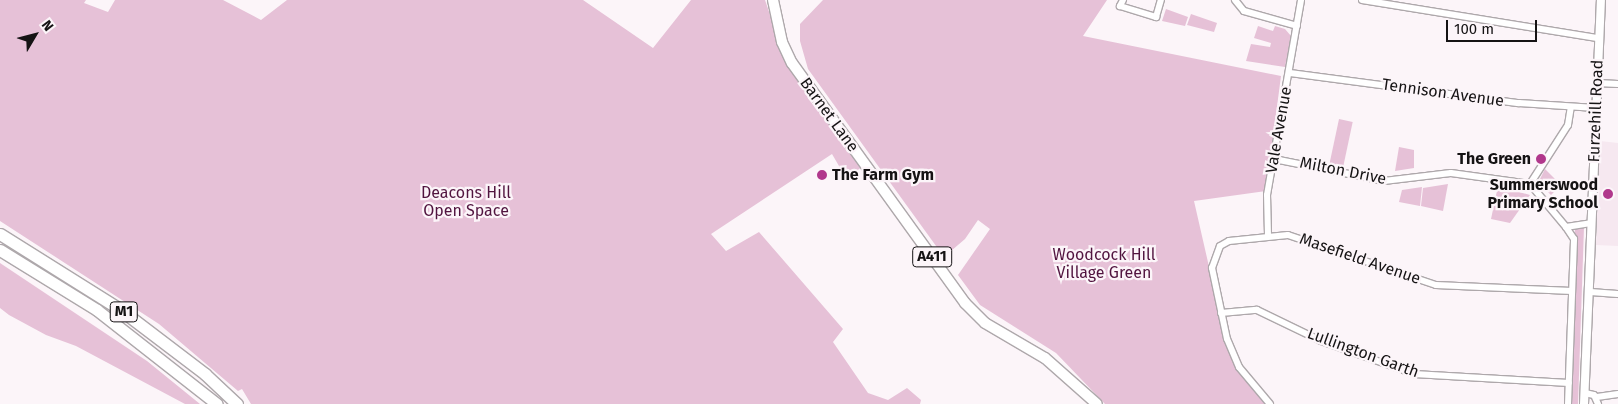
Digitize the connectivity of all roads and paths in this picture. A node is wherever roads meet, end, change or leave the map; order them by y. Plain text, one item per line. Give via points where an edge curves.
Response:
1 (773, 0) edge
2 (1123, 0) edge
3 (1161, 0) edge
4 (1235, 0) edge
5 (1301, 0) edge
6 (1362, 0) edge
7 (1600, 0) edge
8 (1297, 26) junction
9 (1597, 38) junction
10 (1290, 73) junction
11 (1597, 83) junction
12 (1618, 84) edge
13 (1571, 107) junction
14 (1596, 108) junction
15 (1274, 159) junction
16 (1530, 184) junction
17 (1591, 223) junction
18 (1566, 227) junction
19 (0, 234) edge
20 (1268, 235) junction
21 (0, 250) edge
22 (1572, 290) junction
23 (1590, 292) junction
24 (1618, 294) edge
25 (1221, 313) junction
26 (1569, 383) junction
27 (1585, 393) junction
28 (1618, 394) edge
29 (1597, 401) edge
30 (217, 404) edge
31 (237, 404) edge
32 (1097, 404) edge
33 (1270, 404) edge
34 (1568, 404) edge
35 (1584, 404) edge

1 - 32 main road, Barnet Lane / A411 via 782,42 792,63 965,303 985,323 1045,358
2 - 3 street via 1120,6 1156,17
4 - 8 street via 1244,11
5 - 8 street, Vale Avenue
6 - 9 street
7 - 9 street, Furzehill Road
8 - 10 street, Vale Avenue
9 - 11 street, Furzehill Road
10 - 13 street, Tennison Avenue via 1519,104
10 - 15 street, Vale Avenue
11 - 12 street
11 - 14 street, Furzehill Road
13 - 14 street, Tennison Avenue
13 - 16 street via 1568,125
14 - 17 street, Furzehill Road
15 - 16 street, Milton Drive via 1384,181 1451,173
15 - 20 street, Vale Avenue via 1266,207
16 - 18 street
17 - 18 street
17 - 23 street, Furzehill Road
18 - 22 street via 1574,239
19 - 31 highway, M1 via 121,310 205,374
20 - 22 street, Masefield Avenue via 1297,237 1436,285
20 - 25 street, Masefield Avenue via 1229,241 1220,246 1213,257 1212,268
21 - 30 highway, M1 via 97,310
22 - 26 street
23 - 24 street
23 - 27 street, Furzehill Road
25 - 26 street, Lullington Garth via 1257,310 1321,341 1414,374
25 - 33 street via 1239,367
26 - 34 street
27 - 29 street
27 - 35 street, Furzehill Road
28 - 29 street

